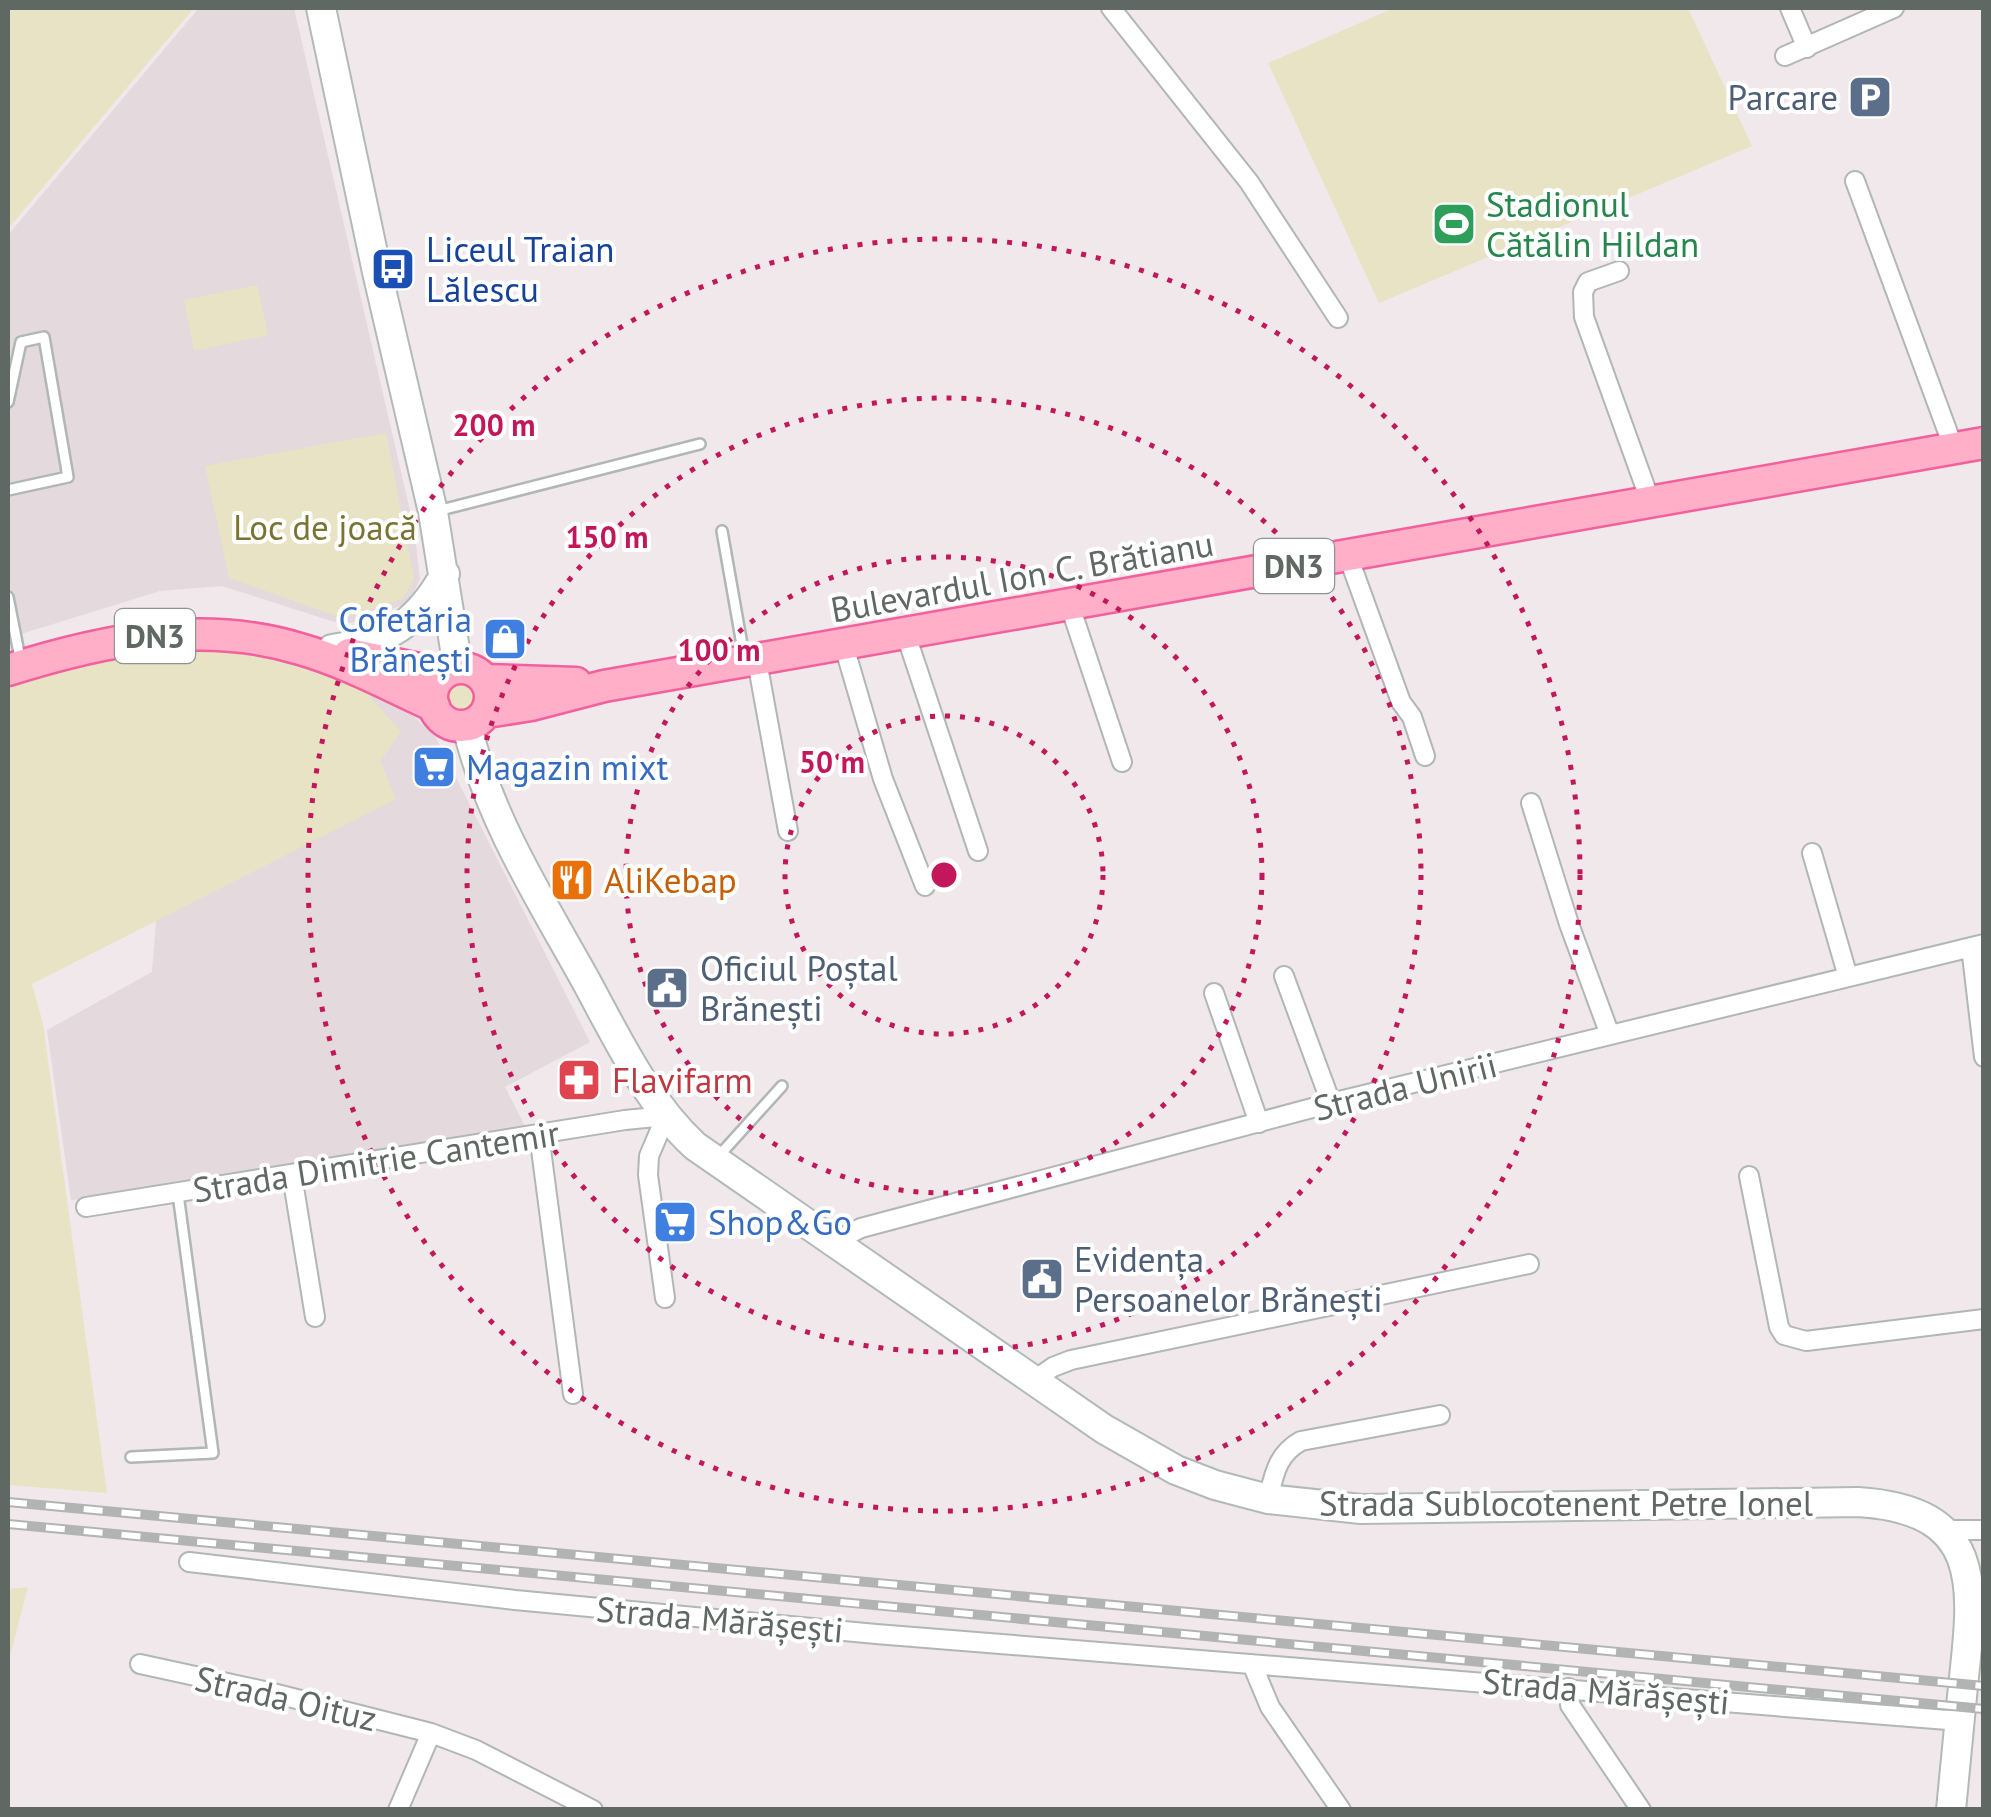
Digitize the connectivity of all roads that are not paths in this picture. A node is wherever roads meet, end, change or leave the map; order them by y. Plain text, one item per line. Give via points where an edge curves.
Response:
1 (321, 8) edge
2 (1111, 8) edge
3 (1790, 8) edge
4 (1882, 10) edge
5 (1807, 48) junction
6 (1785, 56) dead end
7 (1855, 181) dead end
8 (1619, 271) dead end
9 (1338, 318) dead end
10 (8, 402) edge
11 (700, 444) dead end
12 (1969, 446) edge
13 (8, 490) edge
14 (1652, 503) junction
15 (434, 512) junction
16 (722, 530) dead end
17 (1348, 556) junction
18 (445, 574) junction
19 (8, 598) edge
20 (1070, 606) junction
21 (906, 635) junction
22 (844, 646) junction
23 (306, 650) junction
24 (751, 662) junction
25 (14, 668) edge
26 (462, 674) junction
27 (604, 686) junction
28 (434, 706) junction
29 (477, 719) junction
30 (1425, 756) dead end
31 (1122, 762) dead end
32 (1531, 804) dead end
33 (788, 832) dead end
34 (978, 850) dead end
35 (1812, 853) dead end
36 (925, 886) dead end
37 (1977, 945) edge
38 (1284, 976) dead end
39 (1848, 977) junction
40 (1214, 993) dead end
41 (1610, 1035) junction
42 (1984, 1057) edge
43 (782, 1086) dead end
44 (1331, 1103) junction
45 (666, 1116) junction
46 (1259, 1123) junction
47 (540, 1134) junction
48 (715, 1160) junction
49 (292, 1176) junction
50 (1749, 1176) dead end
51 (178, 1194) junction
52 (86, 1207) dead end
53 (832, 1243) junction
54 (1528, 1264) dead end
55 (664, 1298) dead end
56 (316, 1317) dead end
57 (1984, 1320) edge
58 (1033, 1381) junction
59 (573, 1394) dead end
60 (1440, 1415) dead end
61 (130, 1457) dead end
62 (1268, 1499) junction
63 (1944, 1530) junction
64 (1984, 1530) edge
65 (189, 1562) dead end
66 (1977, 1598) edge
67 (140, 1664) dead end
68 (1252, 1664) junction
69 (1569, 1688) junction
70 (1960, 1721) junction
71 (431, 1733) junction
72 (398, 1810) edge
73 (593, 1810) edge
74 (1341, 1810) edge
75 (1641, 1810) edge
76 (1951, 1810) edge

1 - 15 main road
2 - 9 street via 1249,182
3 - 5 street
4 - 5 street
5 - 6 street
7 - 12 street
8 - 14 street via 1588,282 1584,318
10 - 13 lane via 21,342 44,336 68,476
11 - 15 lane
12 - 14 main road, Bulevardul Ion C. Brătianu / DN3
14 - 17 main road, Bulevardul Ion C. Brătianu / DN3
15 - 18 main road
16 - 24 lane
17 - 20 main road, Bulevardul Ion C. Brătianu / DN3
17 - 30 street
18 - 23 main road via 415,617 398,629 354,646
18 - 26 main road
19 - 25 lane
20 - 21 main road, Bulevardul Ion C. Brătianu / DN3
20 - 31 street
21 - 22 main road, Bulevardul Ion C. Brătianu / DN3
21 - 34 street
22 - 24 main road, Bulevardul Ion C. Brătianu / DN3
22 - 36 street via 883,780
23 - 25 main road, Bulevardul Ion C. Brătianu / DN3 via 180,634 100,644
23 - 26 main road, Bulevardul Ion C. Brătianu / DN3
23 - 28 main road, Bulevardul Ion C. Brătianu / DN3
24 - 27 main road, Bulevardul Ion C. Brătianu / DN3
24 - 33 street
26 - 27 main road, Bulevardul Ion C. Brătianu / DN3
26 - 28 main road via 434,689
26 - 29 main road via 490,696
27 - 29 main road, Bulevardul Ion C. Brătianu / DN3
28 - 29 main road via 443,720
29 - 45 main road, Strada Sublocotenent Petre Ionel via 483,785 609,1024
32 - 41 street
35 - 39 street
37 - 39 street, Strada Unirii
37 - 42 street
38 - 44 street
39 - 41 street, Strada Unirii
40 - 46 street
41 - 44 street, Strada Unirii
43 - 48 lane
44 - 46 street, Strada Unirii
45 - 47 street, Strada Dimitrie Cantemir
45 - 48 main road, Strada Sublocotenent Petre Ionel
45 - 55 street via 648,1175
46 - 53 street, Strada Unirii via 861,1228
47 - 49 street, Strada Dimitrie Cantemir
47 - 59 street
48 - 53 main road, Strada Sublocotenent Petre Ionel
49 - 51 street, Strada Dimitrie Cantemir
49 - 56 street
50 - 57 street via 1784,1335 1806,1341
51 - 52 street, Strada Dimitrie Cantemir
51 - 61 lane via 213,1452
53 - 58 main road, Strada Sublocotenent Petre Ionel
54 - 58 street via 1071,1360
58 - 62 main road, Strada Sublocotenent Petre Ionel via 1176,1470
60 - 62 street via 1300,1441 1286,1449
62 - 63 main road, Strada Sublocotenent Petre Ionel via 1361,1509 1858,1502 1912,1512
63 - 64 street, Strada Sublocotenent Petre Ionel
63 - 66 main road via 1964,1558
65 - 68 street, Strada Mărășești via 515,1600
66 - 70 main road
67 - 71 street, Strada Oituz
68 - 69 street, Strada Mărășești
68 - 74 street via 1270,1707
69 - 70 street, Strada Mărășești
69 - 75 street via 1570,1705
70 - 76 main road
71 - 72 street, Strada Oituz
71 - 73 street, Strada Oituz

